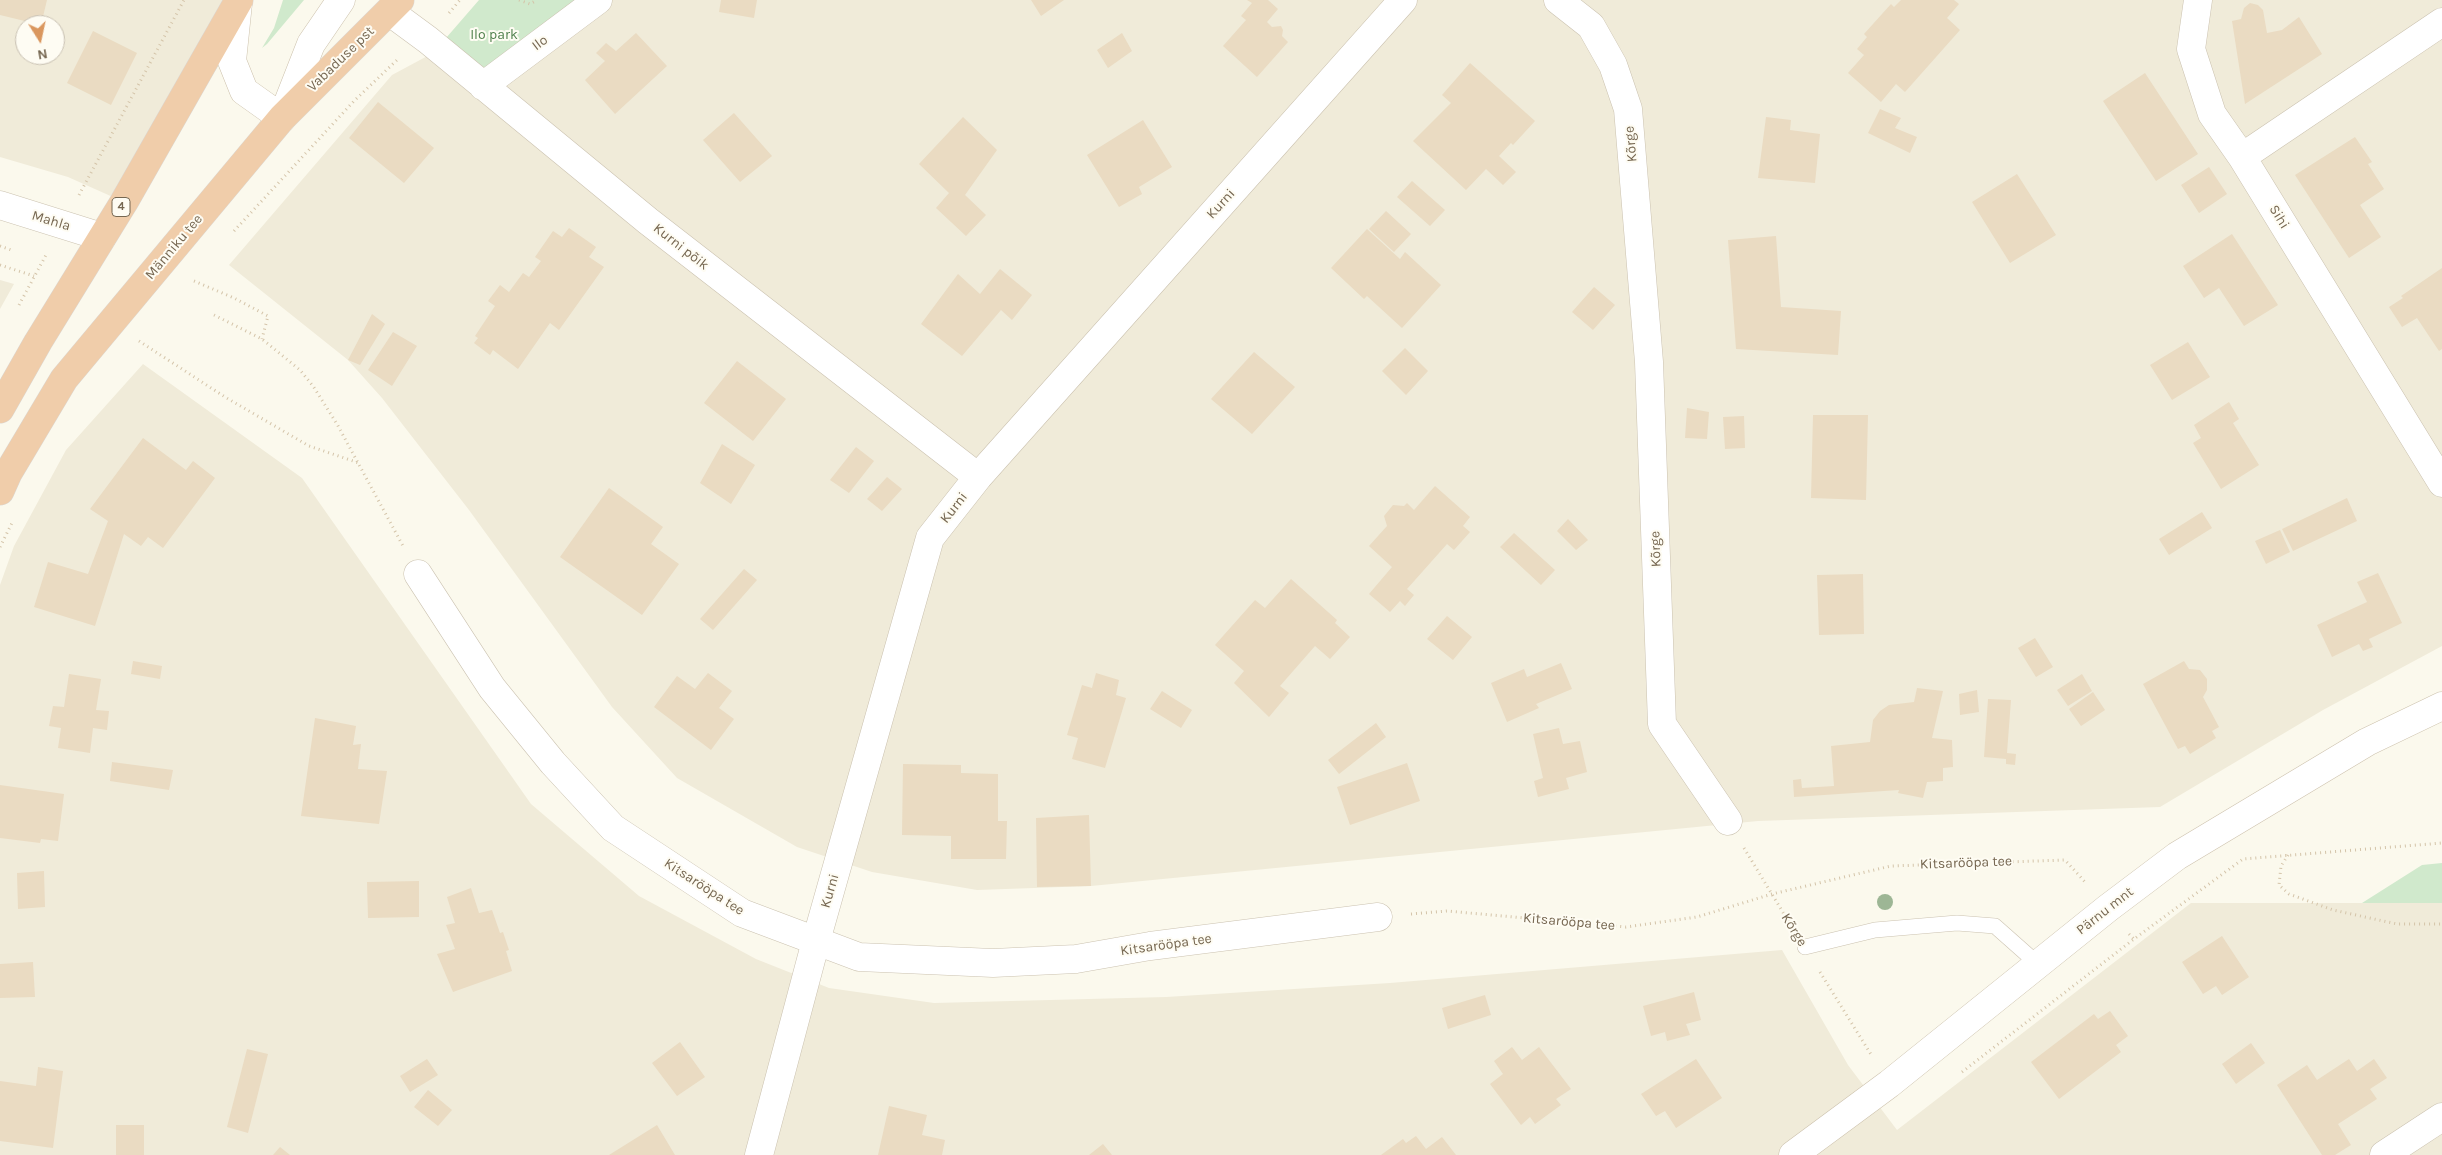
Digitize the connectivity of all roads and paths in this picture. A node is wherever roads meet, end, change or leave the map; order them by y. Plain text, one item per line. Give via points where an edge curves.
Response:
1 (184, 0) edge
2 (341, 0) edge
3 (519, 0) edge
4 (598, 0) edge
5 (1403, 0) edge
6 (1558, 0) edge
7 (2198, 0) edge
8 (537, 1) edge
9 (238, 2) edge
10 (395, 6) edge
11 (2442, 22) edge
12 (428, 40) junction
13 (483, 86) junction
14 (282, 118) junction
15 (2242, 157) junction
16 (0, 205) edge
17 (63, 224) junction
18 (233, 233) dead end
19 (102, 237) junction
20 (0, 246) edge
21 (14, 251) dead end
22 (0, 265) edge
23 (198, 274) dead end
24 (34, 276) junction
25 (194, 280) junction
26 (188, 287) dead end
27 (17, 307) dead end
28 (214, 315) dead end
29 (145, 334) dead end
30 (262, 339) junction
31 (0, 409) edge
32 (359, 463) junction
33 (978, 477) junction
34 (2442, 483) edge
35 (0, 491) edge
36 (418, 574) joint
37 (2442, 706) edge
38 (1728, 821) joint
39 (2442, 843) edge
40 (2288, 855) junction
41 (2065, 860) dead end
42 (1772, 894) junction
43 (1378, 917) joint
44 (2442, 924) edge
45 (816, 941) junction
46 (1804, 947) junction
47 (2039, 965) junction
48 (1875, 1060) dead end
49 (1960, 1073) dead end
50 (2442, 1117) edge
51 (759, 1155) edge
52 (1793, 1155) edge
53 (2384, 1155) edge

1 - 17 path
2 - 14 street, Männiku tee via 311,44
3 - 8 path via 530,4
4 - 13 street, Ilo
5 - 33 street, Kurni
6 - 38 street, Kõrge via 1591,26 1613,65 1628,109 1649,362 1662,724
7 - 15 street, Sihi via 2191,49 2212,114
9 - 14 street via 232,61 244,90
9 - 19 highway, 4
10 - 12 street, Kurni põik
10 - 14 highway, Vabaduse pst
11 - 15 street
12 - 13 street, Kurni põik
12 - 18 path via 395,61
13 - 33 street, Kurni põik via 648,222
14 - 35 highway, Männiku tee via 64,379
15 - 34 street, Sihi
16 - 17 street, Mahla
17 - 19 street, Mahla
17 - 24 path
19 - 31 highway, 4
20 - 21 path
22 - 24 path
23 - 25 path
24 - 27 path
25 - 26 path
25 - 30 path via 268,316
28 - 30 path
29 - 32 path via 139,341 225,397 309,446
30 - 32 path via 300,370 313,386
32 - 36 path
33 - 45 street, Kurni via 930,538
36 - 45 street, Kitsarööpa tee via 492,688 552,763 613,828 742,913
37 - 47 street, Pärnu mnt via 2367,742 2177,856
38 - 42 path, Kõrge
39 - 40 path
40 - 44 path via 2281,866 2279,885 2290,894 2333,910 2397,924
40 - 49 path via 2243,859
41 - 42 path, Kitsarööpa tee via 1891,866
42 - 43 path, Kitsarööpa tee via 1697,917 1626,927 1447,912
42 - 46 path, Kõrge
43 - 45 street, Kitsarööpa tee via 1150,946 1076,959 993,964 859,957
45 - 51 street, Kurni
46 - 47 lane via 1875,930 1966,924 1995,926
46 - 48 path, Kõrge
47 - 52 street, Pärnu mnt
50 - 53 street

